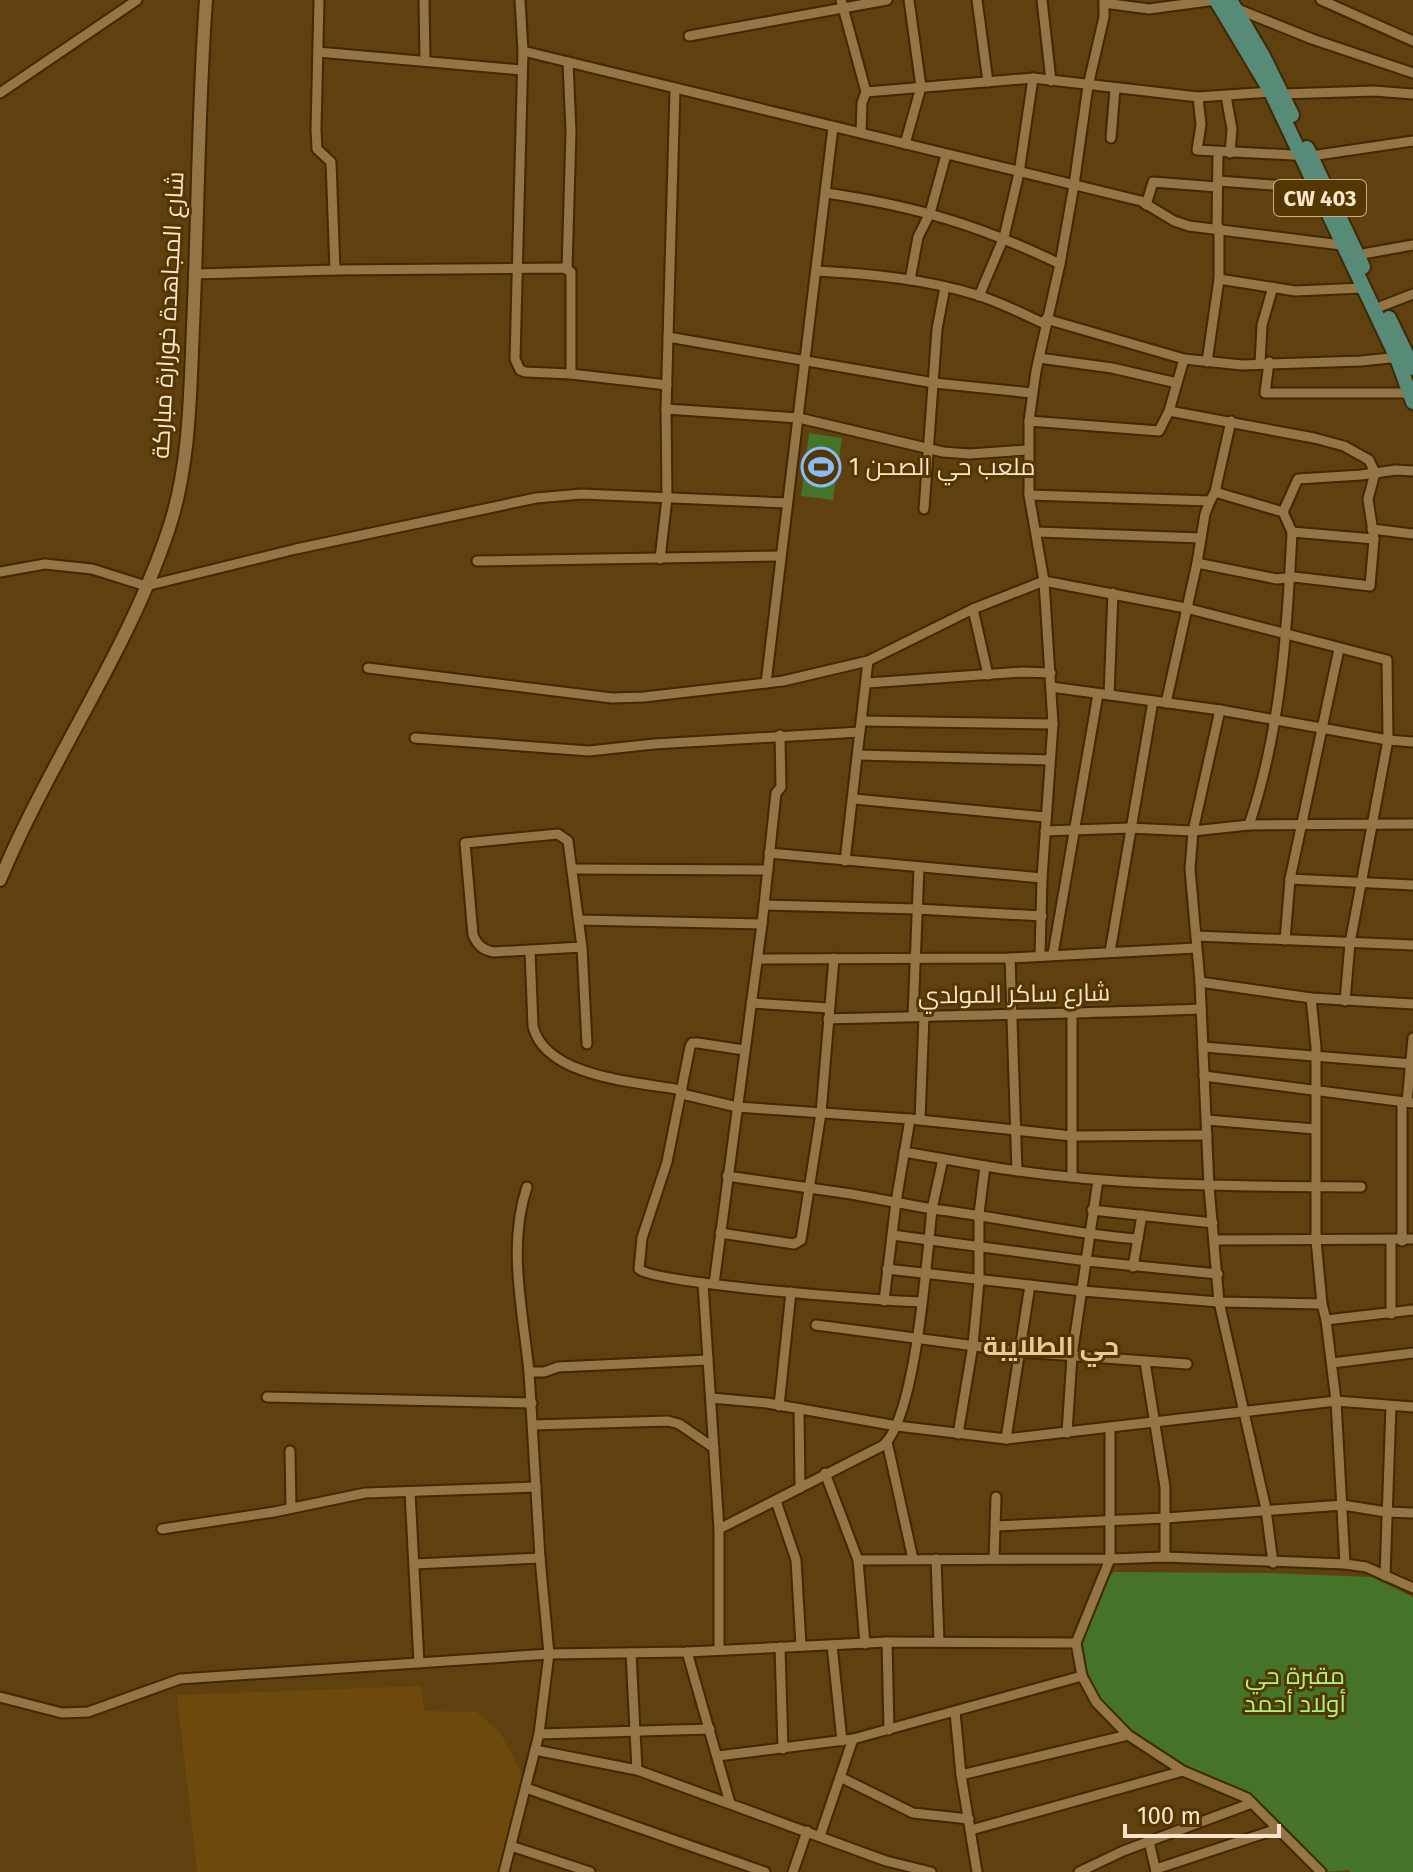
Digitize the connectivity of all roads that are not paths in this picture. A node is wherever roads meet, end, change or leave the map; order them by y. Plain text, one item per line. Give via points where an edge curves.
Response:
1 (137, 0) edge
2 (206, 0) edge
3 (319, 0) edge
4 (424, 0) edge
5 (520, 0) edge
6 (887, 0) edge
7 (909, 0) edge
8 (977, 0) edge
9 (1042, 0) edge
10 (1216, 0) edge
11 (1321, 0) edge
12 (1104, 2) edge
13 (1232, 4) edge
14 (842, 5) edge
15 (689, 36) dead end
16 (1413, 41) edge
17 (523, 51) junction
18 (318, 52) junction
19 (425, 60) junction
20 (568, 62) junction
21 (521, 70) junction
22 (1413, 73) edge
23 (1033, 78) junction
24 (1051, 81) junction
25 (988, 82) junction
26 (1088, 86) junction
27 (921, 87) junction
28 (1115, 89) junction
29 (675, 90) junction
30 (866, 92) junction
31 (0, 93) edge
32 (1276, 93) junction
33 (1413, 94) edge
34 (1226, 96) junction
35 (1198, 97) junction
36 (833, 127) junction
37 (861, 133) junction
38 (1111, 138) dead end
39 (1413, 141) edge
40 (905, 144) junction
41 (1218, 152) junction
42 (1230, 153) junction
43 (946, 155) junction
44 (1306, 156) junction
45 (1019, 173) junction
46 (1218, 184) junction
47 (1074, 185) junction
48 (1315, 188) junction
49 (826, 193) junction
50 (1146, 205) junction
51 (930, 213) junction
52 (1218, 228) junction
53 (1004, 237) junction
54 (1341, 245) junction
55 (1413, 245) edge
56 (1357, 255) junction
57 (1060, 264) junction
58 (518, 268) junction
59 (567, 269) junction
60 (335, 270) junction
61 (817, 271) junction
62 (196, 274) junction
63 (1219, 279) junction
64 (910, 280) junction
65 (945, 287) junction
66 (1273, 287) junction
67 (1363, 288) junction
68 (1413, 294) edge
69 (979, 296) junction
70 (1382, 306) junction
71 (1046, 321) junction
72 (668, 337) junction
73 (1039, 358) junction
74 (1407, 358) edge
75 (1184, 359) junction
76 (803, 361) junction
77 (1207, 362) junction
78 (1265, 363) junction
79 (571, 374) junction
80 (934, 383) junction
81 (1177, 383) junction
82 (667, 385) junction
83 (1032, 393) junction
84 (1411, 398) edge
85 (666, 409) junction
86 (1169, 411) junction
87 (799, 418) junction
88 (1029, 421) junction
89 (1231, 421) junction
90 (928, 449) junction
91 (1027, 450) junction
92 (1413, 471) edge
93 (1375, 473) junction
94 (1029, 495) junction
95 (1212, 497) junction
96 (667, 498) junction
97 (786, 503) junction
98 (924, 509) dead end
99 (1283, 512) junction
100 (1037, 532) junction
101 (1292, 532) junction
102 (1373, 534) junction
103 (1413, 534) edge
104 (1201, 538) junction
105 (780, 556) junction
106 (660, 559) junction
107 (477, 561) dead end
108 (1197, 563) junction
109 (0, 572) edge
110 (1290, 578) junction
111 (1044, 581) junction
112 (146, 586) junction
113 (1113, 593) junction
114 (1186, 608) junction
115 (973, 609) junction
116 (1286, 635) junction
117 (1339, 649) junction
118 (868, 661) junction
119 (368, 668) dead end
120 (1051, 673) junction
121 (988, 675) junction
122 (766, 683) junction
123 (867, 683) junction
124 (1051, 687) junction
125 (1103, 694) junction
126 (1153, 701) junction
127 (1166, 703) junction
128 (1220, 710) junction
129 (1276, 719) junction
130 (863, 721) junction
131 (1053, 724) junction
132 (1322, 729) junction
133 (860, 732) junction
134 (780, 735) junction
135 (415, 738) dead end
136 (1388, 740) junction
137 (1413, 742) edge
138 (858, 755) junction
139 (1050, 760) junction
140 (854, 799) junction
141 (1045, 817) junction
142 (1413, 824) edge
143 (1249, 825) junction
144 (1301, 826) junction
145 (1370, 826) junction
146 (1073, 828) junction
147 (1129, 828) junction
148 (1045, 831) junction
149 (1193, 831) junction
150 (769, 853) junction
151 (845, 861) junction
152 (919, 867) junction
153 (573, 869) junction
154 (768, 870) junction
155 (1042, 878) junction
156 (1290, 879) junction
157 (0, 880) edge
158 (1361, 883) junction
159 (1413, 885) edge
160 (764, 905) junction
161 (917, 909) junction
162 (1042, 916) junction
163 (579, 920) junction
164 (762, 924) junction
165 (1196, 936) junction
166 (1285, 940) junction
167 (1350, 943) junction
168 (1413, 945) edge
169 (582, 947) junction
170 (1196, 948) junction
171 (530, 951) junction
172 (1110, 952) junction
173 (1053, 954) junction
174 (1040, 955) junction
175 (834, 958) junction
176 (914, 958) junction
177 (1010, 958) junction
178 (758, 959) junction
179 (1200, 982) junction
180 (1311, 998) junction
181 (1345, 1001) junction
182 (751, 1003) junction
183 (1413, 1004) edge
184 (1201, 1009) junction
185 (829, 1013) junction
186 (1012, 1013) junction
187 (1072, 1014) junction
188 (913, 1016) junction
189 (924, 1016) junction
190 (1413, 1038) edge
191 (587, 1044) dead end
192 (1203, 1047) junction
193 (744, 1050) junction
194 (1316, 1056) junction
195 (1411, 1064) edge
196 (1204, 1076) junction
197 (1316, 1089) junction
198 (682, 1092) junction
199 (1407, 1102) edge
200 (737, 1107) junction
201 (821, 1113) junction
202 (915, 1120) junction
203 (1207, 1120) junction
204 (1315, 1129) junction
205 (1014, 1130) junction
206 (1207, 1135) junction
207 (1072, 1136) junction
208 (904, 1152) junction
209 (943, 1159) junction
210 (985, 1166) junction
211 (1017, 1171) junction
212 (727, 1176) junction
213 (1072, 1177) junction
214 (1098, 1180) junction
215 (1317, 1186) junction
216 (527, 1187) dead end
217 (807, 1187) junction
218 (1209, 1187) junction
219 (1361, 1187) dead end
220 (896, 1202) junction
221 (932, 1209) junction
222 (1092, 1210) junction
223 (979, 1214) junction
224 (1142, 1215) junction
225 (1213, 1223) junction
226 (720, 1233) junction
227 (892, 1235) junction
228 (1090, 1235) junction
229 (929, 1238) junction
230 (1138, 1239) junction
231 (1413, 1239) edge
232 (1214, 1240) junction
233 (1316, 1240) junction
234 (1396, 1241) junction
235 (979, 1246) junction
236 (1087, 1261) junction
237 (1133, 1267) junction
238 (887, 1269) junction
239 (925, 1273) junction
240 (1218, 1274) junction
241 (979, 1281) junction
242 (709, 1284) junction
243 (1030, 1285) junction
244 (1082, 1291) junction
245 (791, 1292) junction
246 (884, 1301) junction
247 (921, 1302) junction
248 (1219, 1302) junction
249 (1322, 1304) junction
250 (1413, 1310) edge
251 (1391, 1314) junction
252 (1326, 1320) junction
253 (816, 1325) dead end
254 (918, 1337) junction
255 (973, 1345) junction
256 (1021, 1352) junction
257 (1413, 1353) edge
258 (1072, 1356) junction
259 (708, 1360) junction
260 (1145, 1362) junction
261 (1332, 1363) junction
262 (1187, 1364) dead end
263 (529, 1372) junction
264 (267, 1397) dead end
265 (711, 1398) junction
266 (1336, 1401) junction
267 (532, 1403) junction
268 (779, 1406) junction
269 (1391, 1406) junction
270 (1413, 1407) edge
271 (799, 1409) junction
272 (1244, 1412) junction
273 (1155, 1423) junction
274 (533, 1425) junction
275 (897, 1426) junction
276 (1110, 1427) junction
277 (1067, 1433) junction
278 (958, 1434) junction
279 (1006, 1439) junction
280 (887, 1442) junction
281 (714, 1448) junction
282 (290, 1451) dead end
283 (825, 1473) junction
284 (536, 1487) junction
285 (800, 1488) junction
286 (410, 1492) junction
287 (996, 1497) dead end
288 (776, 1501) junction
289 (1343, 1505) junction
290 (291, 1508) junction
291 (1266, 1509) junction
292 (1386, 1512) junction
293 (1413, 1513) edge
294 (1166, 1518) junction
295 (1110, 1521) junction
296 (996, 1526) junction
297 (162, 1529) dead end
298 (719, 1529) junction
299 (1165, 1557) junction
300 (540, 1558) junction
301 (913, 1559) junction
302 (936, 1559) junction
303 (994, 1559) junction
304 (1110, 1559) junction
305 (858, 1560) junction
306 (1273, 1563) junction
307 (414, 1564) junction
308 (1345, 1564) junction
309 (1385, 1576) junction
310 (1413, 1588) edge
311 (887, 1642) junction
312 (939, 1642) junction
313 (1076, 1643) junction
314 (865, 1644) junction
315 (832, 1645) junction
316 (801, 1646) junction
317 (780, 1647) junction
318 (719, 1650) junction
319 (687, 1652) junction
320 (631, 1653) junction
321 (549, 1654) junction
322 (419, 1663) junction
323 (1082, 1676) junction
324 (0, 1697) edge
325 (955, 1712) junction
326 (710, 1729) junction
327 (889, 1730) junction
328 (634, 1731) junction
329 (539, 1734) junction
330 (1128, 1735) junction
331 (853, 1739) junction
332 (842, 1741) junction
333 (783, 1749) junction
334 (535, 1750) junction
335 (718, 1756) junction
336 (637, 1770) junction
337 (1183, 1771) junction
338 (961, 1775) junction
339 (840, 1777) junction
340 (526, 1788) junction
341 (730, 1803) junction
342 (1252, 1803) junction
343 (970, 1824) junction
344 (1277, 1829) junction
345 (807, 1831) junction
346 (820, 1836) junction
347 (1149, 1841) junction
348 (511, 1846) junction
349 (1156, 1871) edge
350 (504, 1872) edge
351 (590, 1872) edge
352 (765, 1872) edge
353 (793, 1872) edge
354 (931, 1872) edge
355 (977, 1872) edge
356 (1079, 1872) edge
357 (1321, 1872) edge

1 - 31 street
2 - 62 street, شارع المجاهدة خورارة مباركة
3 - 18 street
4 - 19 street
5 - 17 street
6 - 14 street
7 - 27 street
8 - 25 street
9 - 24 street
10 - 12 street via 1149,9
10 - 32 main road, CW 403
11 - 16 street
12 - 26 street
13 - 22 street via 1325,44
13 - 32 main road, CW 403
14 - 15 street
14 - 30 street
17 - 20 street
17 - 21 street
18 - 19 street
18 - 60 street via 317,149 331,162
19 - 21 street
20 - 29 street
20 - 59 street
21 - 58 street
23 - 24 street
23 - 25 street
23 - 45 street
24 - 26 street
25 - 27 street
26 - 28 street
26 - 47 street
27 - 30 street
27 - 40 street
28 - 35 street
28 - 38 street
29 - 36 street
29 - 72 street
30 - 37 street
32 - 33 street
32 - 34 street
32 - 44 main road, CW 403
34 - 35 street
34 - 42 street
35 - 41 street via 1197,150
36 - 37 street
36 - 49 street
37 - 40 street
39 - 44 street
40 - 43 street
41 - 42 street
41 - 46 street
42 - 44 street
43 - 45 street
43 - 51 street
44 - 48 main road, CW 403
44 - 56 main road, CW 403
45 - 47 street
45 - 53 street
46 - 48 street
46 - 50 street via 1153,182
46 - 52 street
47 - 50 street
47 - 57 street
48 - 54 main road, CW 403
49 - 51 street
49 - 61 street
50 - 52 street via 1182,224
51 - 53 street
51 - 64 street via 918,237
52 - 54 street
52 - 63 street
53 - 57 street
53 - 69 street
54 - 67 main road, CW 403
55 - 56 street
56 - 70 main road, CW 403
57 - 71 street
58 - 59 street
58 - 60 street
58 - 79 street via 517,366 525,372
59 - 79 street
60 - 62 street
61 - 64 street
61 - 76 street
62 - 112 street, شارع المجاهدة خورارة مباركة via 181,470 168,530
63 - 66 street
63 - 77 street
64 - 65 street
65 - 69 street
65 - 80 street
66 - 67 street
66 - 78 street via 1262,325
67 - 74 main road, CW 403
68 - 70 street
69 - 71 street
70 - 74 main road, CW 403
71 - 73 street
71 - 75 street
72 - 76 street
72 - 82 street
73 - 81 street
73 - 83 street
74 - 78 street
74 - 84 main road, CW 403
75 - 77 street
75 - 81 street
76 - 80 street
76 - 87 street
77 - 78 street
78 - 84 street via 1265,393
79 - 82 street
80 - 83 street
80 - 90 street
81 - 86 street
82 - 85 street
83 - 88 street
85 - 87 street
85 - 96 street
86 - 88 street via 1159,431
86 - 89 street
87 - 90 street
87 - 97 street
88 - 91 street
89 - 93 street via 1344,446 1369,460
89 - 95 street
90 - 91 street via 969,454
90 - 98 street
91 - 94 street
92 - 93 street
93 - 99 street via 1298,479
93 - 102 street via 1368,499
94 - 95 street
94 - 100 street
95 - 99 street
95 - 104 street
96 - 97 street
96 - 106 street
96 - 112 street via 536,498
97 - 105 street
99 - 101 street
100 - 104 street
100 - 111 street
101 - 102 street
101 - 110 street
102 - 103 street
102 - 110 street via 1370,586
104 - 108 street
105 - 106 street
105 - 122 street
106 - 107 street
108 - 110 street
108 - 114 street
109 - 112 street via 45,564 92,569
110 - 116 street
111 - 113 street
111 - 115 street
111 - 120 street
112 - 157 street, شارع المجاهدة خورارة مباركة
113 - 114 street
113 - 125 street
114 - 116 street
114 - 127 street
115 - 118 street
115 - 121 street
116 - 117 street
116 - 129 street
117 - 132 street
117 - 136 street via 1387,660
118 - 122 street
118 - 123 street
119 - 122 street via 612,698
120 - 121 street
120 - 124 street
121 - 123 street
123 - 130 street
124 - 125 street
124 - 131 street
125 - 126 street
125 - 146 street
126 - 127 street
126 - 147 street
127 - 128 street
128 - 129 street
128 - 149 street
129 - 132 street
129 - 143 street
130 - 131 street
130 - 133 street
131 - 139 street
132 - 136 street
132 - 144 street
133 - 134 street
133 - 138 street
134 - 135 street via 589,751
134 - 150 street via 781,787
136 - 137 street
136 - 145 street
138 - 139 street
138 - 140 street
139 - 141 street
140 - 141 street
140 - 151 street
141 - 148 street
142 - 145 street
143 - 144 street
143 - 149 street
144 - 145 street
144 - 156 street
145 - 158 street
146 - 147 street
146 - 148 street
146 - 173 street
147 - 149 street
147 - 172 street
148 - 155 street
149 - 165 street via 1190,869
150 - 151 street
150 - 154 street
151 - 152 street
152 - 155 street
152 - 161 street
153 - 154 street
153 - 163 street
153 - 171 street via 568,841 558,834 465,843 477,944 494,952
154 - 160 street
155 - 162 street
156 - 158 street
156 - 166 street
158 - 159 street
158 - 167 street
160 - 161 street
160 - 164 street
161 - 162 street
161 - 176 street
162 - 174 street
163 - 164 street
163 - 169 street
164 - 178 street
165 - 166 street
165 - 170 street
166 - 167 street
167 - 168 street
167 - 181 street
169 - 171 street
169 - 191 street
170 - 172 street
170 - 179 street
171 - 198 street via 533,1026 547,1051 579,1069
172 - 173 street
173 - 174 street
174 - 177 street
175 - 176 street
175 - 178 street
175 - 185 street
176 - 177 street
176 - 188 street
177 - 186 street
178 - 182 street
179 - 180 street
179 - 184 street
180 - 181 street
180 - 194 street
181 - 183 street
182 - 185 street, شارع ساكر المولدي
182 - 193 street
184 - 187 street, شارع ساكر المولدي
184 - 192 street
185 - 188 street, شارع ساكر المولدي
185 - 201 street
186 - 187 street, شارع ساكر المولدي
186 - 189 street, شارع ساكر المولدي
186 - 205 street
187 - 207 street
188 - 189 street, شارع ساكر المولدي
189 - 202 street
190 - 195 street
192 - 194 street
192 - 196 street
193 - 198 street via 692,1043
193 - 200 street
194 - 195 street
194 - 197 street
195 - 199 street
196 - 197 street
196 - 203 street
197 - 199 street
197 - 204 street
198 - 200 street
198 - 242 street via 667,1162 642,1238 639,1269 651,1276
199 - 234 street
200 - 201 street
200 - 212 street
201 - 202 street
201 - 217 street
202 - 205 street
202 - 208 street
203 - 204 street
203 - 206 street
204 - 215 street
205 - 207 street
205 - 211 street
206 - 207 street
206 - 218 street
207 - 213 street
208 - 209 street
208 - 220 street
209 - 210 street
209 - 221 street
210 - 211 street
210 - 223 street
211 - 213 street
212 - 217 street
212 - 226 street
213 - 214 street
214 - 218 street
214 - 222 street
215 - 218 street
215 - 219 street
215 - 233 street
216 - 263 street via 516,1250
217 - 220 street
217 - 226 street via 797,1244
218 - 225 street
220 - 221 street
220 - 227 street
221 - 223 street
221 - 229 street
222 - 224 street
222 - 228 street
223 - 228 street
223 - 235 street
224 - 225 street
224 - 230 street
225 - 232 street
226 - 242 street
227 - 229 street
227 - 238 street
228 - 230 street
228 - 236 street
229 - 235 street
229 - 239 street
230 - 237 street
231 - 234 street
232 - 233 street
232 - 240 street
233 - 234 street
233 - 249 street
234 - 251 street
235 - 236 street
235 - 241 street
236 - 237 street
236 - 244 street
237 - 240 street
238 - 239 street
238 - 246 street
239 - 241 street
239 - 247 street
240 - 248 street
241 - 243 street
241 - 255 street
242 - 245 street
242 - 259 street
243 - 244 street
243 - 256 street
244 - 248 street
244 - 258 street
245 - 246 street
245 - 268 street
246 - 247 street
247 - 254 street
248 - 249 street
248 - 272 street
249 - 252 street
250 - 251 street
251 - 252 street
252 - 261 street
253 - 254 street
254 - 255 street
254 - 275 street
255 - 256 street
255 - 278 street
256 - 258 street
256 - 279 street
257 - 261 street
258 - 260 street
258 - 277 street
259 - 263 street
259 - 265 street
260 - 262 street
260 - 273 street
261 - 266 street
263 - 267 street
264 - 267 street
265 - 268 street
265 - 281 street
266 - 269 street
266 - 272 street
266 - 289 street
267 - 274 street
268 - 271 street
269 - 270 street
269 - 292 street
271 - 275 street
271 - 285 street
272 - 273 street
272 - 291 street
273 - 276 street
273 - 294 street
274 - 281 street via 668,1421
274 - 284 street
275 - 278 street
275 - 280 street
276 - 277 street
276 - 295 street
277 - 279 street
278 - 279 street
280 - 283 street
280 - 301 street
281 - 298 street
282 - 290 street
283 - 285 street
283 - 305 street
284 - 286 street
284 - 300 street
285 - 288 street
286 - 290 street via 365,1493
286 - 307 street
287 - 296 street
288 - 298 street
288 - 316 street via 796,1560
289 - 291 street
289 - 292 street
289 - 308 street
290 - 297 street
291 - 294 street
291 - 306 street
292 - 293 street
292 - 309 street
294 - 295 street
294 - 299 street
295 - 296 street
295 - 304 street
296 - 303 street
298 - 318 street
299 - 304 street
299 - 306 street
300 - 307 street
300 - 321 street
301 - 302 street
301 - 305 street
302 - 303 street
302 - 312 street
303 - 304 street
304 - 313 street
305 - 314 street
306 - 308 street
307 - 322 street
308 - 309 street
309 - 310 street
311 - 312 street
311 - 314 street
311 - 327 street
312 - 313 street
313 - 323 street
314 - 315 street
315 - 316 street
315 - 332 street
316 - 317 street
317 - 318 street
317 - 333 street
318 - 319 street
319 - 320 street
319 - 326 street
320 - 321 street
320 - 328 street
321 - 322 street
321 - 329 street
322 - 324 street via 180,1679 88,1712 62,1713
323 - 325 street
323 - 330 street via 1096,1702
325 - 327 street
325 - 338 street
326 - 328 street
326 - 335 street
327 - 331 street
328 - 329 street
328 - 336 street
329 - 334 street
330 - 337 street
330 - 338 street
331 - 332 street
331 - 339 street
332 - 333 street
333 - 335 street
334 - 336 street
334 - 340 street
335 - 341 street
336 - 341 street
337 - 342 street
337 - 343 street
338 - 343 street
339 - 343 street via 913,1813
339 - 346 street
340 - 348 street
340 - 352 street
341 - 345 street
342 - 344 street
342 - 347 street
343 - 355 street
344 - 349 street
344 - 357 street
345 - 346 street
345 - 353 street
346 - 354 street
347 - 349 street
347 - 356 street
348 - 350 street
348 - 351 street

